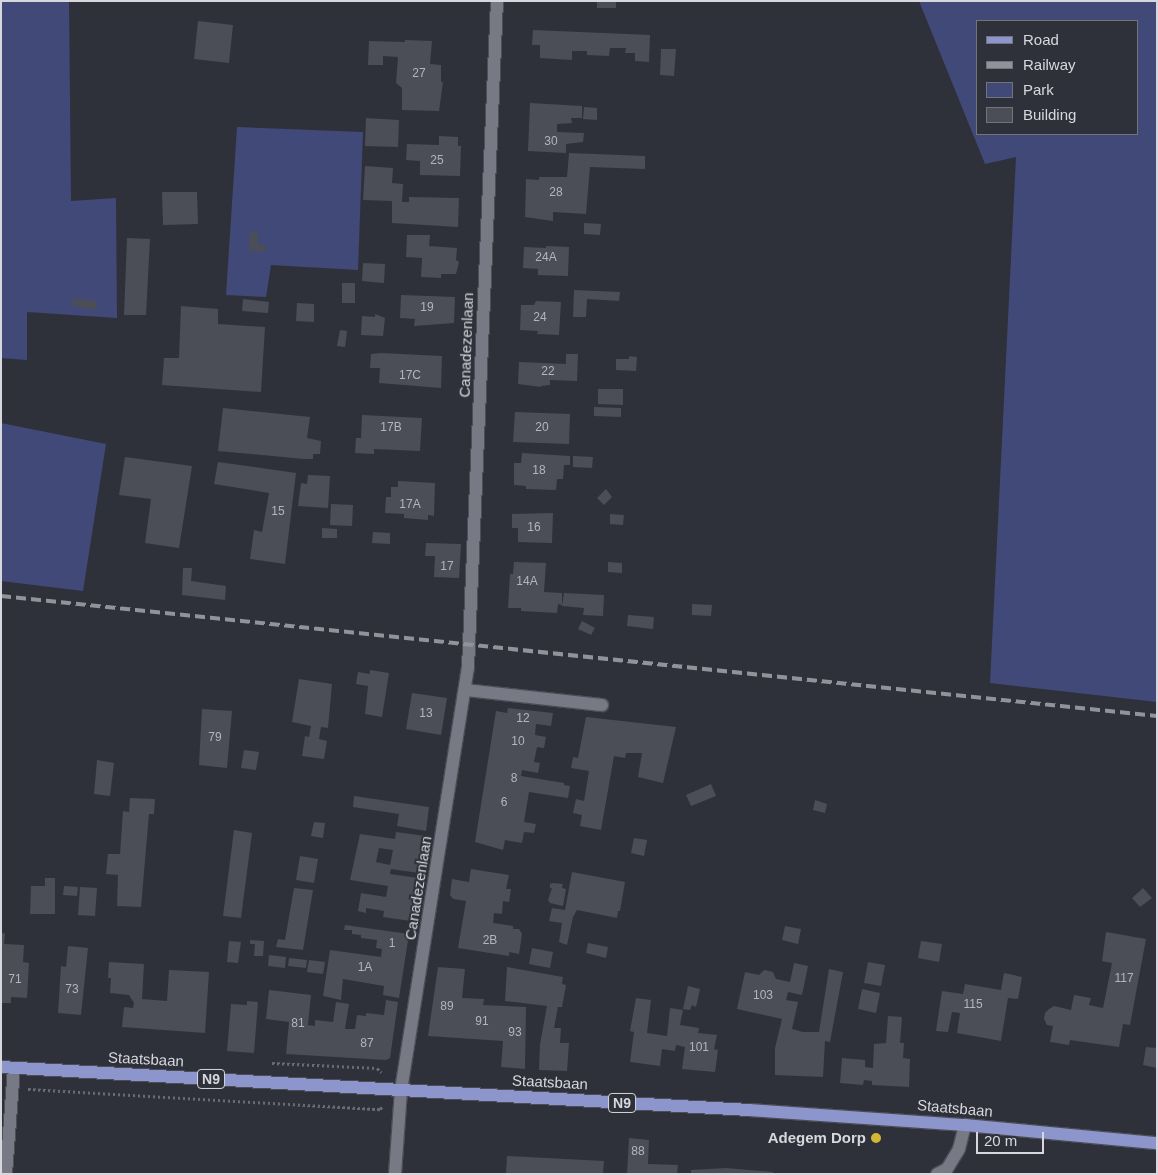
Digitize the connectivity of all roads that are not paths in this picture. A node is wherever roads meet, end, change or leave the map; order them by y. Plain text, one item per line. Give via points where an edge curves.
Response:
1 (498, 1) edge
2 (466, 690) junction
3 (602, 705) dead end
4 (1, 1067) edge
5 (14, 1068) junction
6 (401, 1090) junction
7 (965, 1125) junction
8 (1157, 1144) edge
9 (6, 1174) edge
10 (395, 1174) edge
11 (937, 1174) edge

1 - 2 street, Canadezenlaan
2 - 3 street
2 - 6 street, Canadezenlaan
4 - 5 main road, Staatsbaan / N9
5 - 6 main road, Staatsbaan / N9
5 - 9 street
6 - 7 main road, Staatsbaan / N9
6 - 10 street, Canadezenlaan
7 - 8 main road, Staatsbaan / N9
7 - 11 street via 959,1149 947,1169

